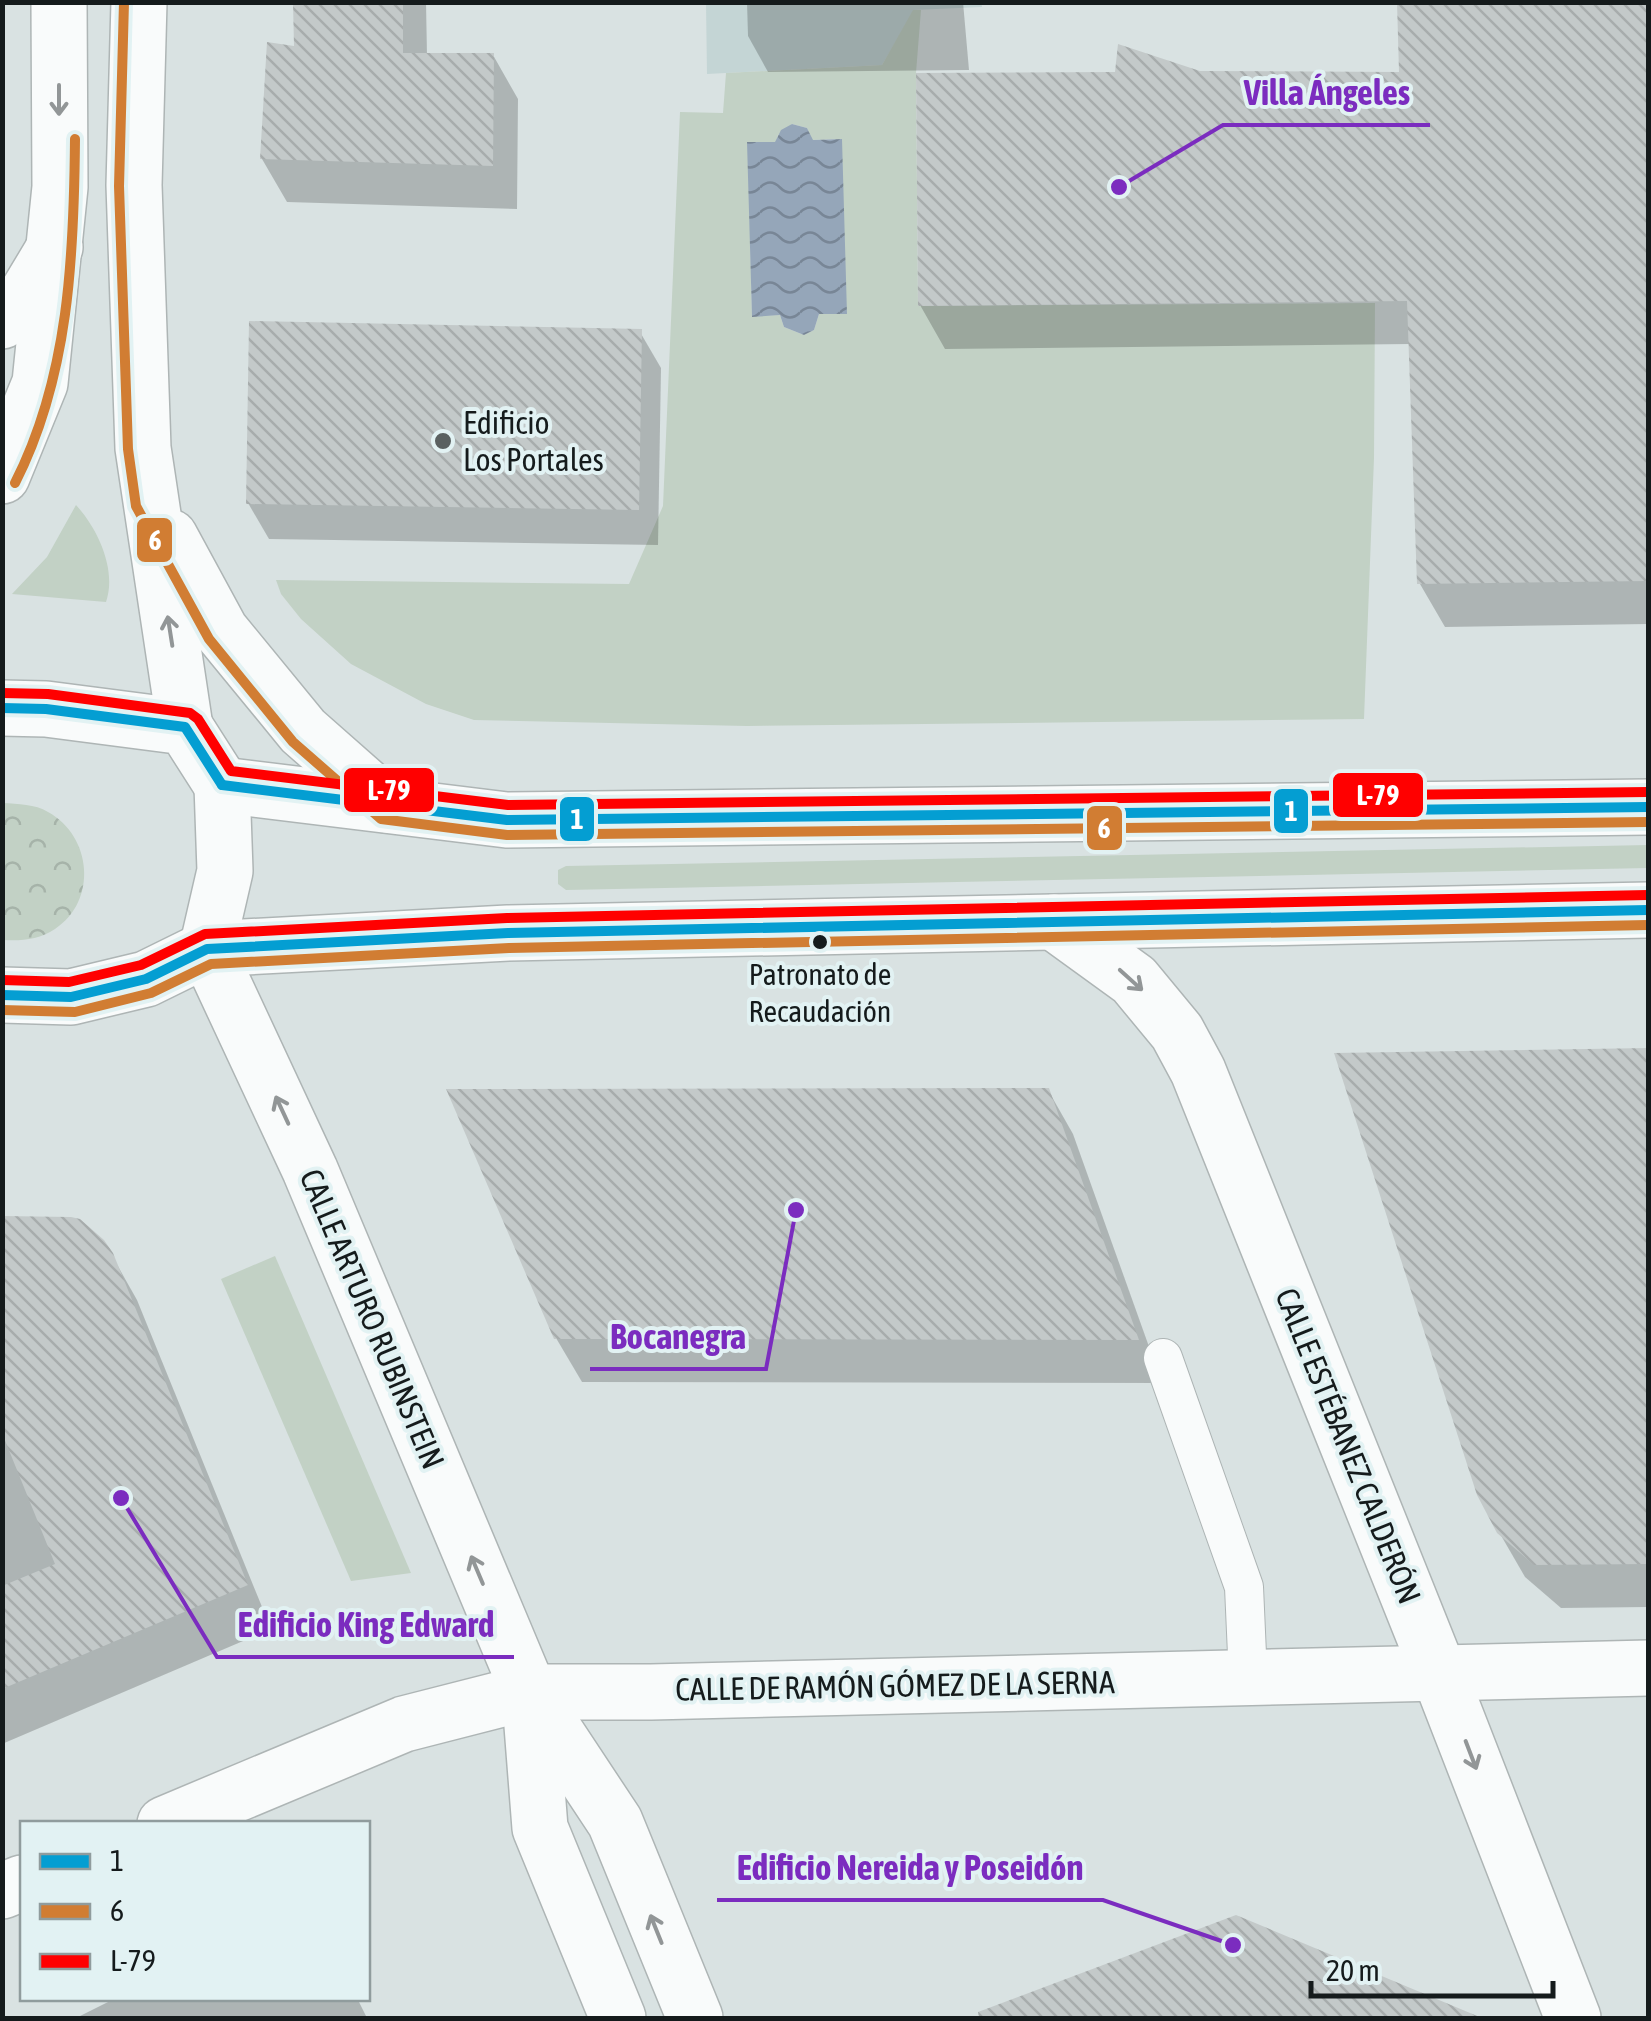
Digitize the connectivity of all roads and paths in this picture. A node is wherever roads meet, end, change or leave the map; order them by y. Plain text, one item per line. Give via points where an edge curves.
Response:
1 (59, 2) edge
2 (139, 2) edge
3 (56, 246) junction
4 (2, 320) edge
5 (2, 476) edge
6 (150, 500) junction
7 (2, 708) edge
8 (185, 727) junction
9 (222, 785) junction
10 (387, 805) junction
11 (1648, 808) edge
12 (1648, 910) edge
13 (1054, 922) junction
14 (208, 949) junction
15 (2, 994) edge
16 (1163, 1358) dead end
17 (1648, 1668) edge
18 (1439, 1673) junction
19 (1248, 1677) junction
20 (529, 1692) junction
21 (173, 1821) edge
22 (618, 2018) edge
23 (695, 2018) edge
24 (1573, 2018) edge

1 -> 3 main road
2 - 6 main road via 134,185
3 - 4 main road
3 - 5 main road via 40,382
8 -> 6 main road
6 - 10 main road via 220,632 303,731
7 - 8 main road
8 - 9 main road
9 - 10 main road
9 - 14 main road via 225,871
10 - 11 main road via 507,820
12 - 13 main road
13 - 14 main road via 508,933
13 -> 18 main road, CALLE ESTÉBANEZ CALDERÓN via 1134,980 1178,1032
14 - 15 main road via 146,978 70,998
20 -> 14 main road, CALLE ARTURO RUBINSTEIN via 310,1170
16 - 19 lane via 1244,1587
17 - 18 main road, CALLE DE RAMÓN GÓMEZ DE LA SERNA
18 - 19 main road, CALLE DE RAMÓN GÓMEZ DE LA SERNA
18 -> 24 main road, CALLE ESTÉBANEZ CALDERÓN
19 - 20 main road, CALLE DE RAMÓN GÓMEZ DE LA SERNA
20 - 21 main road, CALLE DE RAMÓN GÓMEZ DE LA SERNA via 404,1724
20 - 22 main road, CALLE ARTURO RUBINSTEIN via 540,1828
23 -> 20 main road, CALLE ARTURO RUBINSTEIN via 615,1822

